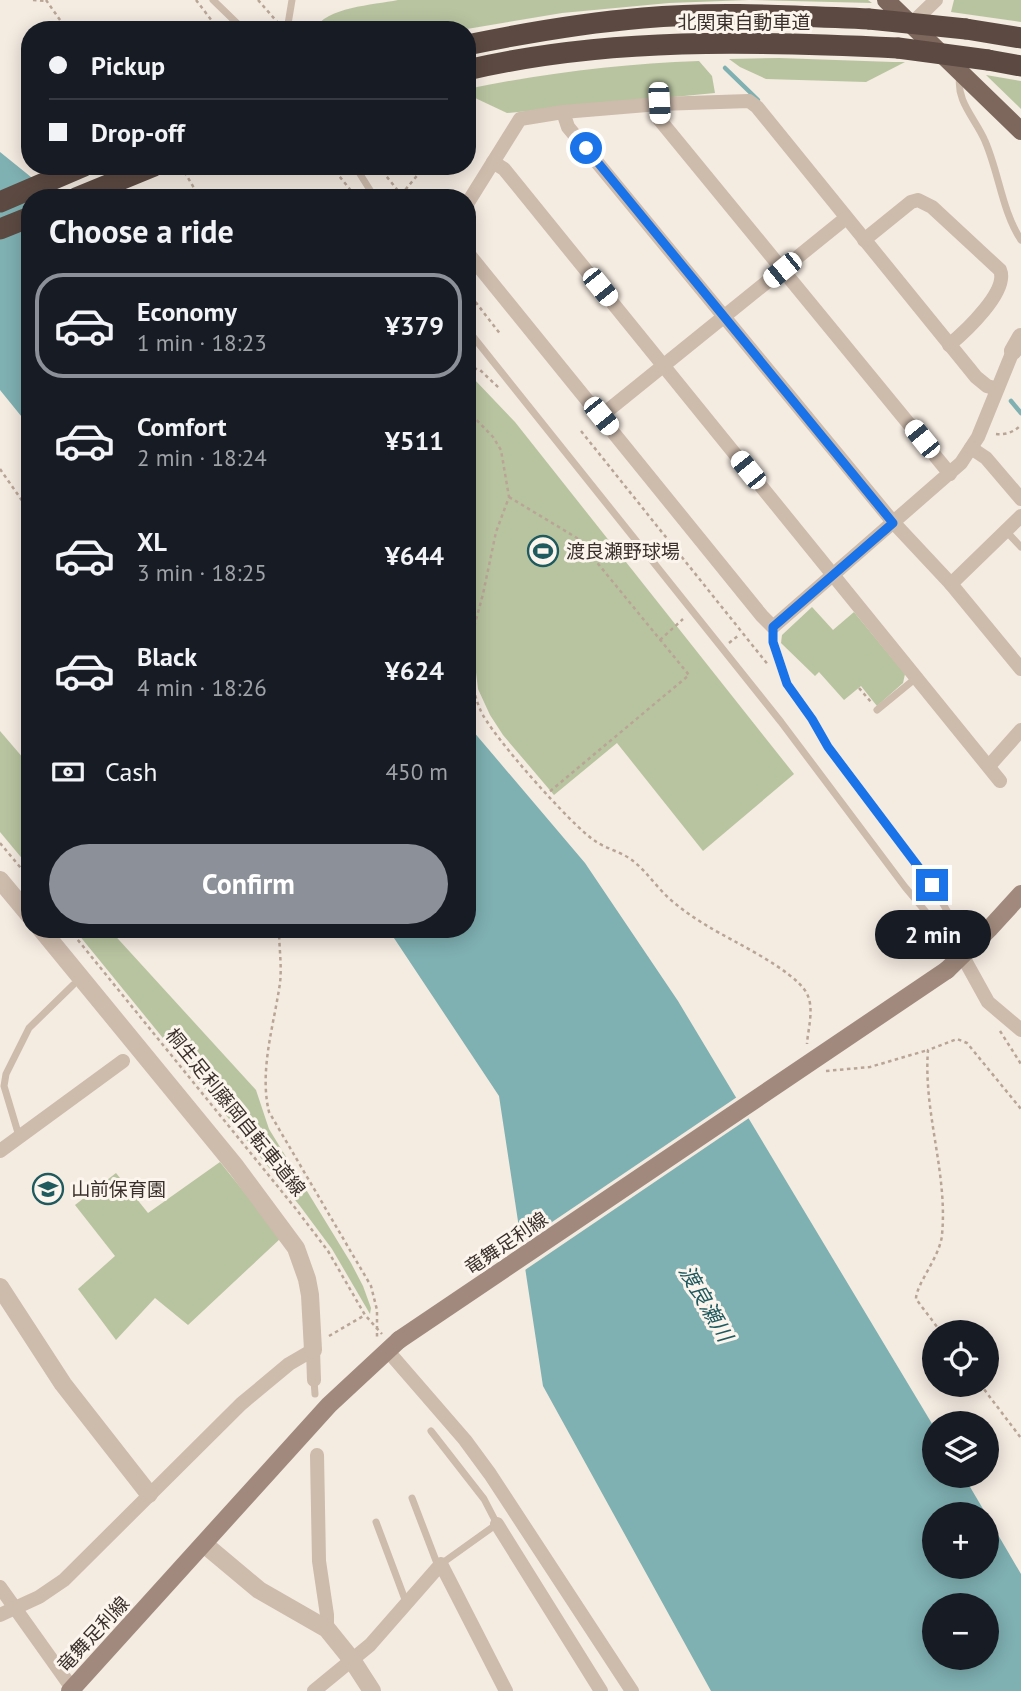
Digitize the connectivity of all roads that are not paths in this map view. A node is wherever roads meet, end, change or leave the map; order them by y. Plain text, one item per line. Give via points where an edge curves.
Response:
1 (213, 0) edge
2 (292, 0) edge
3 (886, 0) edge
4 (936, 0) edge
5 (235, 21) edge
6 (288, 21) edge
7 (910, 25) junction
8 (1021, 38) edge
9 (476, 43) edge
10 (1021, 66) edge
11 (476, 68) edge
12 (962, 73) junction
13 (659, 103) junction
14 (563, 112) junction
15 (1021, 131) edge
16 (493, 162) junction
17 (63, 175) edge
18 (132, 175) edge
19 (30, 189) edge
20 (98, 189) edge
21 (476, 189) edge
22 (21, 193) edge
23 (0, 202) edge
24 (846, 218) junction
25 (21, 221) edge
26 (0, 229) edge
27 (864, 240) junction
28 (1021, 240) edge
29 (476, 263) edge
30 (782, 270) junction
31 (724, 316) junction
32 (476, 340) edge
33 (1017, 344) edge
34 (950, 345) junction
35 (664, 366) junction
36 (997, 389) junction
37 (601, 416) junction
38 (971, 448) junction
39 (950, 474) junction
40 (1021, 499) edge
41 (1021, 516) edge
42 (893, 523) junction
43 (1006, 531) junction
44 (1021, 547) edge
45 (833, 575) junction
46 (951, 584) junction
47 (773, 627) junction
48 (1021, 669) edge
49 (917, 677) junction
50 (877, 710) road end
51 (1021, 730) edge
52 (989, 766) junction
53 (1000, 781) dead end
54 (0, 880) edge
55 (1021, 894) edge
56 (21, 905) edge
57 (48, 938) edge
58 (962, 955) junction
59 (73, 985) dead end
60 (1021, 1030) edge
61 (123, 1061) dead end
62 (20, 1137) junction
63 (0, 1151) edge
64 (0, 1287) edge
65 (318, 1345) junction
66 (393, 1345) junction
67 (314, 1387) dead end
68 (431, 1431) dead end
69 (317, 1449) dead end
70 (149, 1494) junction
71 (412, 1498) dead end
72 (376, 1522) dead end
73 (497, 1524) junction
74 (204, 1544) junction
75 (439, 1565) junction
76 (0, 1587) edge
77 (406, 1602) junction
78 (16, 1608) junction
79 (0, 1615) edge
80 (327, 1629) junction
81 (352, 1660) junction
82 (72, 1690) edge
83 (314, 1691) edge
84 (372, 1691) edge
85 (506, 1691) edge
86 (601, 1691) edge
87 (632, 1691) edge

1 - 5 lane
2 - 6 lane
3 - 7 main road
4 - 7 street
7 - 12 main road
8 - 9 highway, 北関東自動車道, bridge via 869,19 749,14 643,18
10 - 11 highway, 北関東自動車道, bridge via 898,48 718,43 562,54
12 - 15 main road
12 - 28 lane via 964,104 984,139
13 - 14 street
13 - 24 street via 749,101
13 - 30 street via 659,119
14 - 16 street via 520,119
14 - 31 street via 568,127
16 - 21 street
16 - 35 street
17 - 19 highway
18 - 20 highway
22 - 23 highway
24 - 27 street
24 - 30 street
25 - 26 highway
27 - 34 street
27 - 34 street via 918,200 932,207 1000,270 1000,288
29 - 37 street
30 - 31 street
30 - 39 street
31 - 35 street
31 - 42 street
32 - 58 lane
33 - 36 street
34 - 36 street via 981,382
35 - 37 street
35 - 45 street
36 - 38 street
37 - 47 street
38 - 39 street
38 - 40 street via 986,458
39 - 42 street
41 - 43 street
42 - 45 street
42 - 46 street
43 - 44 lane
43 - 46 street
45 - 47 street
45 - 49 street
46 - 48 street
47 - 58 lane via 773,642 787,684 945,905 964,940
49 - 50 lane
49 - 52 street
51 - 52 street
52 - 53 street
54 - 56 street
55 - 58 main road, 竜舞足利線
57 - 65 street via 236,1167 296,1248 307,1279
58 - 60 street via 988,1002
58 - 66 main road, 竜舞足利線, bridge via 947,970
59 - 62 lane via 29,1028 6,1074 4,1086
61 - 62 street
62 - 63 street
64 - 70 street via 63,1384
65 - 67 street
65 - 70 street via 241,1404
66 - 74 main road, 竜舞足利線 via 329,1405
66 - 87 street via 490,1474
68 - 73 lane via 484,1499
69 - 80 street via 319,1561
70 - 78 street via 64,1580
71 - 75 lane
72 - 77 lane
73 - 75 lane
73 - 86 street
74 - 80 street via 259,1590
74 - 82 main road, 竜舞足利線
75 - 77 street
75 - 85 street
76 - 78 street
77 - 81 street
78 - 79 street
78 - 82 street
80 - 81 street
81 - 83 street
81 - 84 street

